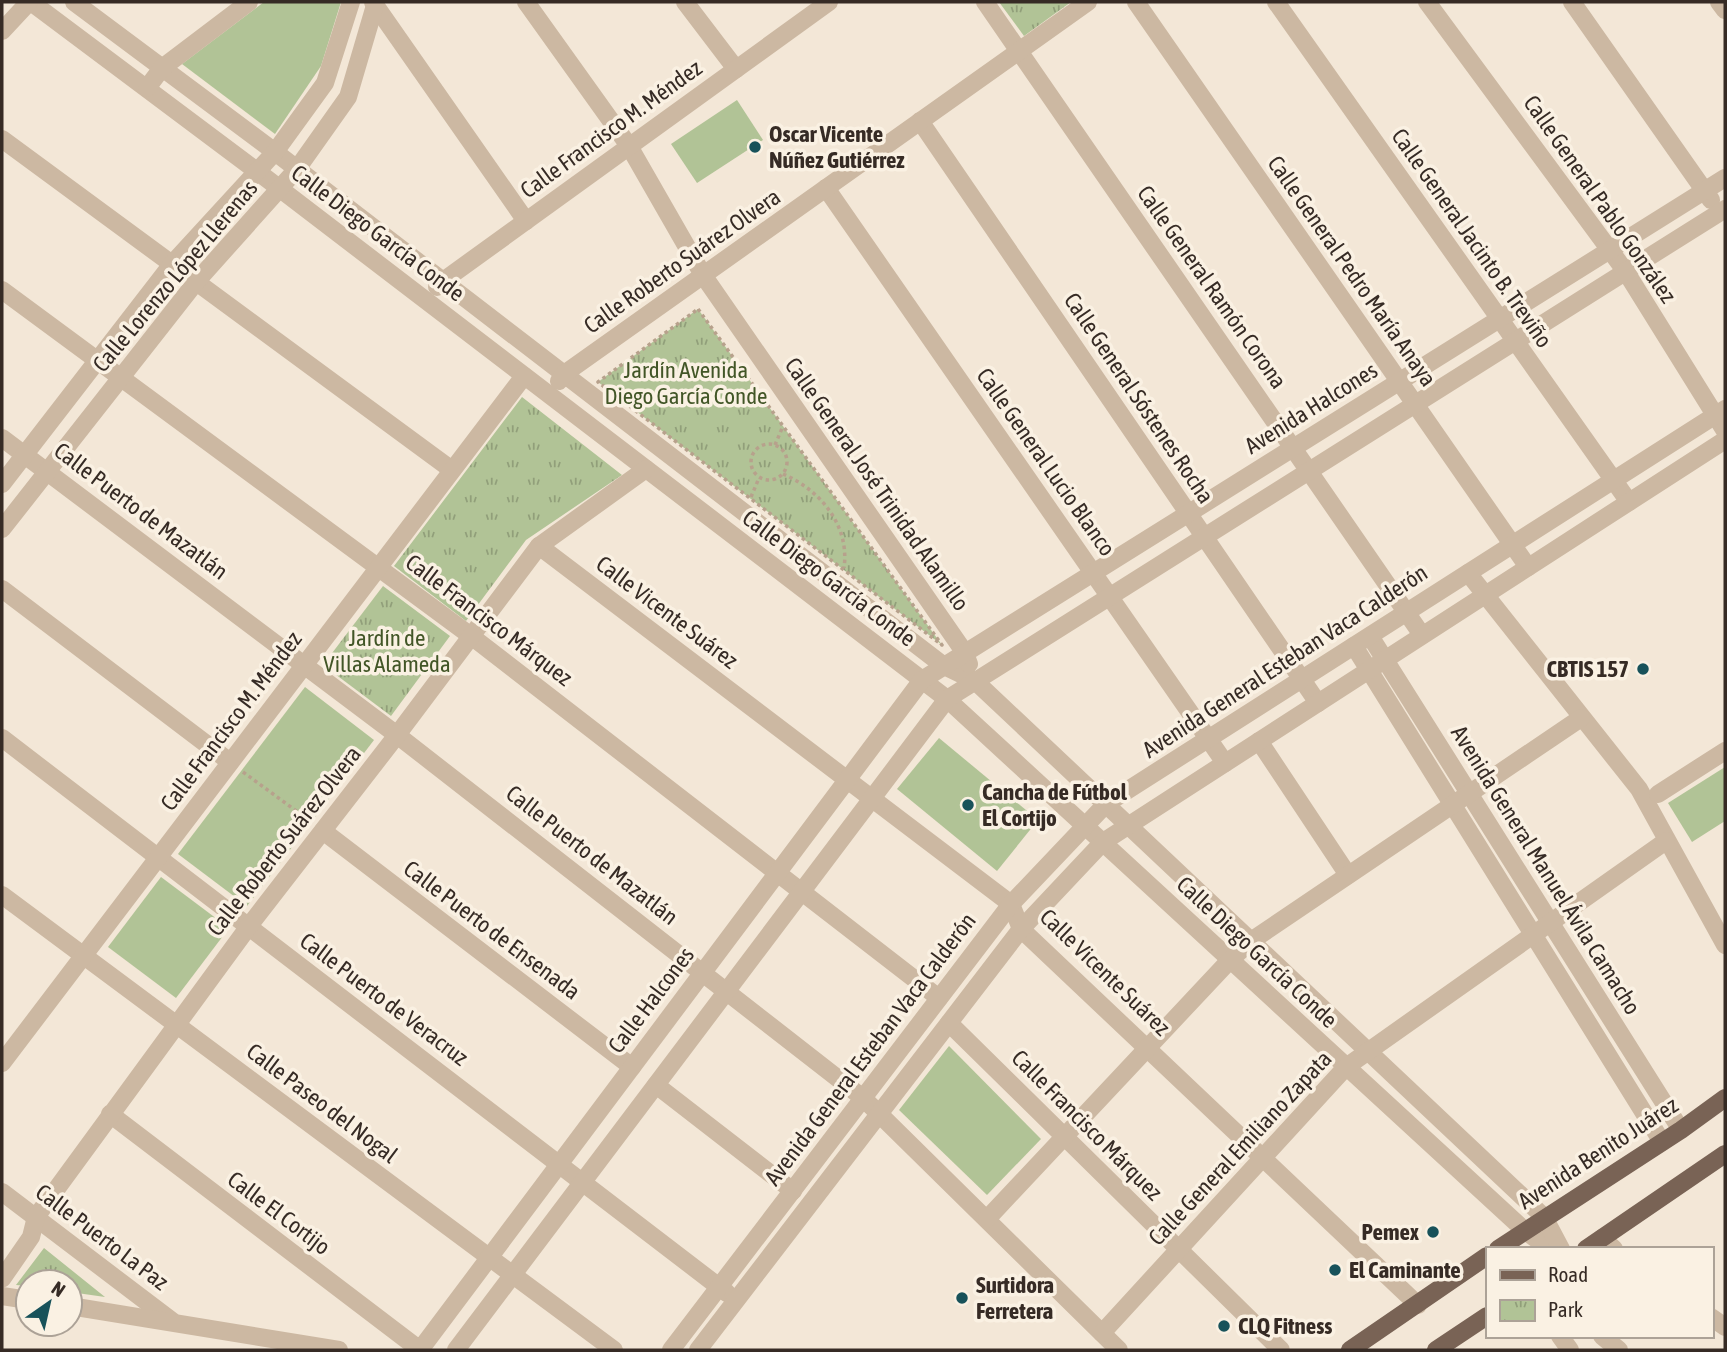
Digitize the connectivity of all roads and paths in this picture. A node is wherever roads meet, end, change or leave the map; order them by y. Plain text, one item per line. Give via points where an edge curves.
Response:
1 (30, 2) edge
2 (74, 2) edge
3 (249, 2) edge
4 (351, 2) edge
5 (526, 2) edge
6 (685, 2) edge
7 (829, 2) edge
8 (985, 2) edge
9 (1088, 2) edge
10 (1136, 2) edge
11 (1276, 2) edge
12 (1427, 2) edge
13 (1572, 2) edge
14 (1719, 2) edge
15 (375, 3) edge
16 (1725, 10) edge
17 (2, 31) edge
18 (1019, 51) junction
19 (162, 68) junction
20 (736, 69) junction
21 (147, 89) junction
22 (920, 121) junction
23 (2, 139) edge
24 (629, 146) junction
25 (275, 152) junction
26 (297, 169) junction
27 (258, 172) junction
28 (1725, 177) edge
29 (279, 188) junction
30 (826, 188) junction
31 (1704, 191) junction
32 (1723, 214) edge
33 (526, 221) junction
34 (1610, 250) junction
35 (172, 264) junction
36 (1626, 272) junction
37 (703, 275) junction
38 (443, 281) junction
39 (196, 282) junction
40 (2, 290) edge
41 (426, 300) junction
42 (1500, 319) junction
43 (1516, 341) junction
44 (97, 360) junction
45 (564, 374) junction
46 (524, 376) junction
47 (121, 378) junction
48 (1399, 382) junction
49 (550, 395) junction
50 (1415, 404) junction
51 (1722, 418) edge
52 (783, 426) junction
53 (2, 438) edge
54 (1725, 440) edge
55 (775, 445) junction
56 (1293, 447) junction
57 (24, 455) junction
58 (646, 469) junction
59 (452, 470) junction
60 (1309, 471) junction
61 (47, 472) junction
62 (783, 474) junction
63 (759, 478) junction
64 (1614, 481) junction
65 (2, 484) edge
66 (750, 499) junction
67 (1629, 502) junction
68 (828, 508) junction
69 (845, 511) junction
70 (1188, 513) junction
71 (2, 529) edge
72 (1204, 537) junction
73 (1512, 545) junction
74 (539, 546) junction
75 (379, 566) junction
76 (1528, 567) junction
77 (843, 570) junction
78 (1093, 573) junction
79 (1468, 573) junction
80 (2, 589) edge
81 (1109, 596) junction
82 (1484, 596) junction
83 (1406, 612) junction
84 (1422, 635) junction
85 (471, 636) junction
86 (1370, 636) junction
87 (1353, 646) junction
88 (965, 653) junction
89 (1385, 660) junction
90 (305, 664) junction
91 (944, 666) junction
92 (1368, 670) junction
93 (1302, 679) junction
94 (922, 680) junction
95 (975, 681) junction
96 (947, 699) junction
97 (1318, 703) junction
98 (1581, 718) junction
99 (397, 735) junction
100 (2, 737) edge
101 (1208, 739) junction
102 (1259, 741) junction
103 (1725, 751) edge
104 (230, 762) junction
105 (1225, 763) junction
106 (847, 779) junction
107 (1469, 793) junction
108 (1658, 794) dead end
109 (872, 798) junction
110 (1106, 804) junction
111 (1452, 804) junction
112 (1128, 825) junction
113 (1085, 826) junction
114 (323, 831) junction
115 (1666, 841) junction
116 (1102, 842) junction
117 (158, 857) junction
118 (776, 874) junction
119 (1348, 875) junction
120 (801, 892) junction
121 (2, 895) edge
122 (1011, 904) junction
123 (1550, 921) junction
124 (249, 926) junction
125 (1021, 929) junction
126 (1533, 934) junction
127 (1251, 941) junction
128 (1725, 945) edge
129 (83, 956) junction
130 (1230, 960) junction
131 (703, 972) junction
132 (727, 990) junction
133 (939, 998) junction
134 (949, 1023) junction
135 (176, 1025) junction
136 (9, 1038) edge
137 (1147, 1048) junction
138 (1368, 1051) junction
139 (2, 1063) edge
140 (1346, 1067) junction
141 (632, 1068) junction
142 (656, 1085) junction
143 (863, 1098) junction
144 (1725, 1098) edge
145 (880, 1113) junction
146 (110, 1114) junction
147 (1681, 1130) junction
148 (1064, 1137) junction
149 (1662, 1142) junction
150 (1725, 1154) edge
151 (820, 1155) junction
152 (1263, 1158) junction
153 (559, 1164) junction
154 (838, 1168) junction
155 (583, 1182) junction
156 (793, 1191) junction
157 (2, 1192) edge
158 (36, 1217) junction
159 (1544, 1217) junction
160 (987, 1219) junction
161 (1524, 1230) junction
162 (1608, 1243) edge
163 (1501, 1247) edge
164 (1547, 1247) edge
165 (1560, 1247) edge
166 (1179, 1250) junction
167 (1486, 1257) edge
168 (489, 1258) junction
169 (513, 1275) junction
170 (2, 1279) edge
171 (720, 1287) junction
172 (737, 1300) junction
173 (1419, 1304) junction
174 (84, 1308) edge
175 (1486, 1317) edge
176 (173, 1322) junction
177 (1102, 1333) junction
178 (1604, 1338) edge
179 (339, 1350) edge
180 (419, 1350) edge
181 (456, 1350) edge
182 (614, 1350) edge
183 (671, 1350) edge
184 (698, 1350) edge
185 (1119, 1350) edge
186 (1281, 1350) edge
187 (1350, 1350) edge
188 (1436, 1350) edge
189 (1619, 1350) edge

1 - 17 street
1 - 21 street, Calle Diego García Conde
2 - 19 street, Calle Diego García Conde
3 - 19 street
4 - 25 street, Calle Lorenzo López Llerenas via 325,83
5 - 24 street, Calle General José Trinidad Alamillo
6 - 20 street
7 - 20 street, Calle Francisco M. Méndez
8 - 18 street, Calle General Ramón Corona
9 - 18 street, Calle Roberto Suárez Olvera
10 - 48 street, Calle General Pedro María Anaya
11 - 42 street, Calle General Jacinto B. Treviño
12 - 34 street, Calle General Pablo González
13 - 31 street
14 - 16 street
15 - 26 street, Calle Lorenzo López Llerenas via 348,97
15 - 33 street
18 - 22 street, Calle Roberto Suárez Olvera
18 - 56 street, Calle General Ramón Corona
19 - 21 street
19 - 25 street, Calle Diego García Conde
20 - 24 street, Calle Francisco M. Méndez
21 - 27 street, Calle Diego García Conde
22 - 30 street, Calle Roberto Suárez Olvera
22 - 70 street, Calle General Sóstenes Rocha
23 - 35 street
24 - 33 street, Calle Francisco M. Méndez
24 - 37 street, Calle General José Trinidad Alamillo
25 - 26 street, Calle Diego García Conde
25 - 27 street, Calle Lorenzo López Llerenas
26 - 29 street, Calle Lorenzo López Llerenas
26 - 38 street, Calle Diego García Conde
27 - 29 street, Calle Diego García Conde
27 - 35 street, Calle Lorenzo López Llerenas
28 - 31 street, Avenida Halcones
29 - 39 street, Calle Lorenzo López Llerenas
29 - 41 street, Calle Diego García Conde
30 - 37 street, Calle Roberto Suárez Olvera
30 - 78 street, Calle General Lucio Blanco
31 - 32 street
31 - 34 street, Avenida Halcones
32 - 36 street
33 - 38 street, Calle Francisco M. Méndez
34 - 36 street, Calle General Pablo González
34 - 42 street, Avenida Halcones
35 - 39 street
35 - 44 street, Calle Lorenzo López Llerenas
36 - 43 street
36 - 51 street, Calle General Pablo González
37 - 45 street, Calle Roberto Suárez Olvera
37 - 88 street, Calle General José Trinidad Alamillo
38 - 41 street, Calle Francisco M. Méndez
38 - 45 street, Calle Diego García Conde
39 - 47 street, Calle Lorenzo López Llerenas
39 - 59 street
40 - 44 street, Calle Francisco Márquez
41 - 46 street, Calle Diego García Conde
42 - 43 street, Calle General Jacinto B. Treviño
42 - 48 street, Avenida Halcones
43 - 50 street
43 - 64 street, Calle General Jacinto B. Treviño
44 - 47 street, Calle Francisco Márquez
44 - 57 street, Calle Lorenzo López Llerenas
45 - 49 street, Calle Roberto Suárez Olvera
45 - 91 street, Calle Diego García Conde
46 - 49 street, Calle Diego García Conde
46 - 59 street, Calle Francisco M. Méndez
47 - 61 street, Calle Lorenzo López Llerenas
47 - 75 street, Calle Francisco Márquez
48 - 50 street, Calle General Pedro María Anaya
48 - 56 street, Avenida Halcones
49 - 58 street, Calle Diego García Conde
50 - 60 street
50 - 73 street, Calle General Pedro María Anaya
51 - 64 street, Avenida General Esteban Vaca Calderón
52 - 55 path
52 - 66 path via 698,309 598,382
52 - 69 path
53 - 57 street, Calle Puerto de Mazatlán
54 - 67 street, Avenida General Esteban Vaca Calderón
55 - 62 path via 787,460
55 - 63 path via 759,446 751,456 751,468
56 - 60 street, Calle General Ramón Corona
56 - 70 street, Avenida Halcones
57 - 61 street, Calle Puerto de Mazatlán
57 - 65 street, Calle Lorenzo López Llerenas
58 - 74 street, Calle Roberto Suárez Olvera
58 - 94 street, Calle Diego García Conde
59 - 75 street, Calle Francisco M. Méndez
60 - 72 street
60 - 83 street, Calle General Ramón Corona
61 - 71 street, Calle Lorenzo López Llerenas
61 - 90 street, Calle Puerto de Mazatlán
62 - 63 path via 771,481
62 - 68 path
63 - 66 path
64 - 67 street, Calle General Jacinto B. Treviño
64 - 73 street, Avenida General Esteban Vaca Calderón
66 - 77 path
67 - 76 street, Avenida General Esteban Vaca Calderón
68 - 69 path
68 - 77 path via 842,536
69 - 77 path via 942,645
70 - 72 street, Calle General Sóstenes Rocha
70 - 78 street, Avenida Halcones
72 - 81 street
72 - 93 street, Calle General Sóstenes Rocha
73 - 76 street, Calle General Pedro María Anaya
73 - 79 street, Avenida General Esteban Vaca Calderón
74 - 85 street, Calle Roberto Suárez Olvera
74 - 106 street, Calle Vicente Suárez
75 - 85 street, Calle Francisco Márquez
75 - 90 street, Calle Francisco M. Méndez
76 - 82 street, Avenida General Esteban Vaca Calderón
78 - 81 street, Calle General Lucio Blanco
78 - 88 street, Avenida Halcones
79 - 82 street
79 - 83 street, Avenida General Esteban Vaca Calderón
80 - 104 street
81 - 95 street
81 - 101 street, Calle General Lucio Blanco
82 - 84 street, Avenida General Esteban Vaca Calderón
82 - 98 street
83 - 84 street, Calle General Ramón Corona
83 - 86 street, Avenida General Esteban Vaca Calderón
84 - 89 street, Avenida General Esteban Vaca Calderón
85 - 99 street, Calle Roberto Suárez Olvera
85 - 118 street, Calle Francisco Márquez
86 - 87 street, Avenida General Esteban Vaca Calderón
86 - 89 street, Avenida General Manuel Ávila Camacho
87 - 92 street, Avenida General Manuel Ávila Camacho
87 - 93 street, Avenida General Esteban Vaca Calderón
88 - 91 street, Avenida Halcones
88 - 95 street, Calle General José Trinidad Alamillo
89 - 92 street, Avenida General Esteban Vaca Calderón
89 - 107 street, Avenida General Manuel Ávila Camacho
90 - 99 street, Calle Puerto de Mazatlán
90 - 104 street, Calle Francisco M. Méndez
91 - 94 street, Avenida Halcones
91 - 95 street, Calle Diego García Conde
92 - 97 street, Avenida General Esteban Vaca Calderón
92 - 111 street, Avenida General Manuel Ávila Camacho
93 - 97 street, Calle General Sóstenes Rocha
93 - 101 street, Avenida General Esteban Vaca Calderón
94 - 96 street, Calle Diego García Conde
94 - 106 street, Calle Halcones
95 - 96 street
95 - 110 street, Calle Diego García Conde
96 - 109 street
96 - 113 street, Calle Diego García Conde
97 - 102 street, Avenida General Esteban Vaca Calderón
98 - 107 street
98 - 115 street via 1639,789
99 - 114 street, Calle Roberto Suárez Olvera
99 - 131 street, Calle Puerto de Mazatlán
100 - 117 street, Calle Puerto de Veracruz
101 - 105 street, Calle General Lucio Blanco
101 - 110 street, Avenida General Esteban Vaca Calderón
102 - 105 street, Avenida General Esteban Vaca Calderón
102 - 119 street
103 - 108 street
104 - 114 path
104 - 117 street, Calle Francisco M. Méndez
105 - 112 street, Avenida General Esteban Vaca Calderón
106 - 109 street, Calle Vicente Suárez
106 - 118 street, Calle Halcones
107 - 111 street
107 - 123 street, Avenida General Manuel Ávila Camacho
109 - 120 street
109 - 122 street, Calle Vicente Suárez
110 - 112 street, Calle Diego García Conde
110 - 113 street, Avenida General Esteban Vaca Calderón
111 - 119 street
111 - 126 street, Avenida General Manuel Ávila Camacho
112 - 116 street, Avenida General Esteban Vaca Calderón
112 - 127 street, Calle Diego García Conde
113 - 116 street, Calle Diego García Conde
113 - 122 street, Avenida General Esteban Vaca Calderón
114 - 124 street, Calle Roberto Suárez Olvera
114 - 141 street, Calle Puerto de Ensenada
115 - 123 street, Calle General Emiliano Zapata
115 - 128 street
116 - 125 street, Avenida General Esteban Vaca Calderón
116 - 130 street, Calle Diego García Conde
117 - 124 street, Calle Puerto de Veracruz
117 - 129 street, Calle Francisco M. Méndez
118 - 120 street, Calle Francisco Márquez
118 - 131 street, Calle Halcones
119 - 127 street
120 - 132 street
120 - 133 street, Calle Francisco Márquez
121 - 129 street, Calle Paseo del Nogal
122 - 125 street, Calle Vicente Suárez
122 - 133 street, Avenida General Esteban Vaca Calderón
123 - 126 street, Calle General Emiliano Zapata
123 - 147 street, Avenida General Manuel Ávila Camacho
124 - 135 street, Calle Roberto Suárez Olvera
124 - 153 street, Calle Puerto de Veracruz
125 - 134 street, Avenida General Esteban Vaca Calderón
125 - 137 street, Calle Vicente Suárez
126 - 138 street, Calle General Emiliano Zapata
126 - 149 street, Avenida General Manuel Ávila Camacho
127 - 130 street
127 - 138 street, Calle Diego García Conde
129 - 135 street, Calle Paseo del Nogal
129 - 136 street, Calle Francisco M. Méndez
130 - 137 street
130 - 140 street, Calle Diego García Conde
131 - 132 street, Calle Puerto de Mazatlán
131 - 141 street, Calle Halcones
132 - 142 street
132 - 143 street, Calle Puerto de Mazatlán
133 - 143 street, Avenida General Esteban Vaca Calderón
134 - 145 street, Avenida General Esteban Vaca Calderón
134 - 148 street, Calle Francisco Márquez
135 - 146 street, Calle Roberto Suárez Olvera
135 - 168 street, Calle Paseo del Nogal
136 - 139 street, Calle Francisco M. Méndez
137 - 148 street
137 - 152 street, Calle Vicente Suárez
138 - 140 street, Calle General Emiliano Zapata
138 - 159 street, Calle Diego García Conde
140 - 152 street, Calle General Emiliano Zapata
140 - 161 street, Calle Diego García Conde
141 - 153 street, Calle Halcones
142 - 155 street
142 - 156 street
143 - 145 street, Calle Puerto de Mazatlán
143 - 151 street, Avenida General Esteban Vaca Calderón
144 - 147 main road, Avenida Benito Juárez
145 - 154 street, Avenida General Esteban Vaca Calderón
145 - 160 street, Calle Puerto de Mazatlán
146 - 158 street, Calle Roberto Suárez Olvera
146 - 180 street, Calle El Cortijo
147 - 149 main road, Avenida Benito Juárez
148 - 160 street
148 - 166 street, Calle Francisco Márquez
149 - 159 main road, Avenida Benito Juárez
150 - 162 main road
151 - 154 street
151 - 156 street, Avenida General Esteban Vaca Calderón
152 - 166 street, Calle General Emiliano Zapata
152 - 173 street, Calle Vicente Suárez
153 - 155 street, Calle Puerto de Veracruz
153 - 168 street, Calle Halcones
154 - 172 street, Avenida General Esteban Vaca Calderón
155 - 169 street
155 - 171 street, Calle Puerto de Veracruz
156 - 171 street, Avenida General Esteban Vaca Calderón
157 - 158 street, Calle Puerto La Paz
158 - 170 street, Calle Roberto Suárez Olvera via 31,1237
158 - 176 street, Calle Puerto La Paz
159 - 161 main road, Avenida Benito Juárez
159 - 165 street, Calle Diego García Conde
160 - 177 street, Calle Puerto de Mazatlán
161 - 163 main road, Avenida Benito Juárez
161 - 164 street, Calle Diego García Conde
166 - 177 street, Calle General Emiliano Zapata
166 - 186 street, Calle Francisco Márquez
167 - 173 main road
168 - 169 street, Calle Paseo del Nogal
168 - 180 street, Calle Halcones
169 - 181 street
169 - 182 street, Calle Paseo del Nogal
171 - 172 street, Calle Puerto de Veracruz
171 - 183 street, Avenida General Esteban Vaca Calderón
172 - 184 street, Avenida General Esteban Vaca Calderón
173 - 187 main road
174 - 176 street
175 - 188 main road
176 - 179 street
177 - 185 street, Calle Puerto de Mazatlán
178 - 189 street

